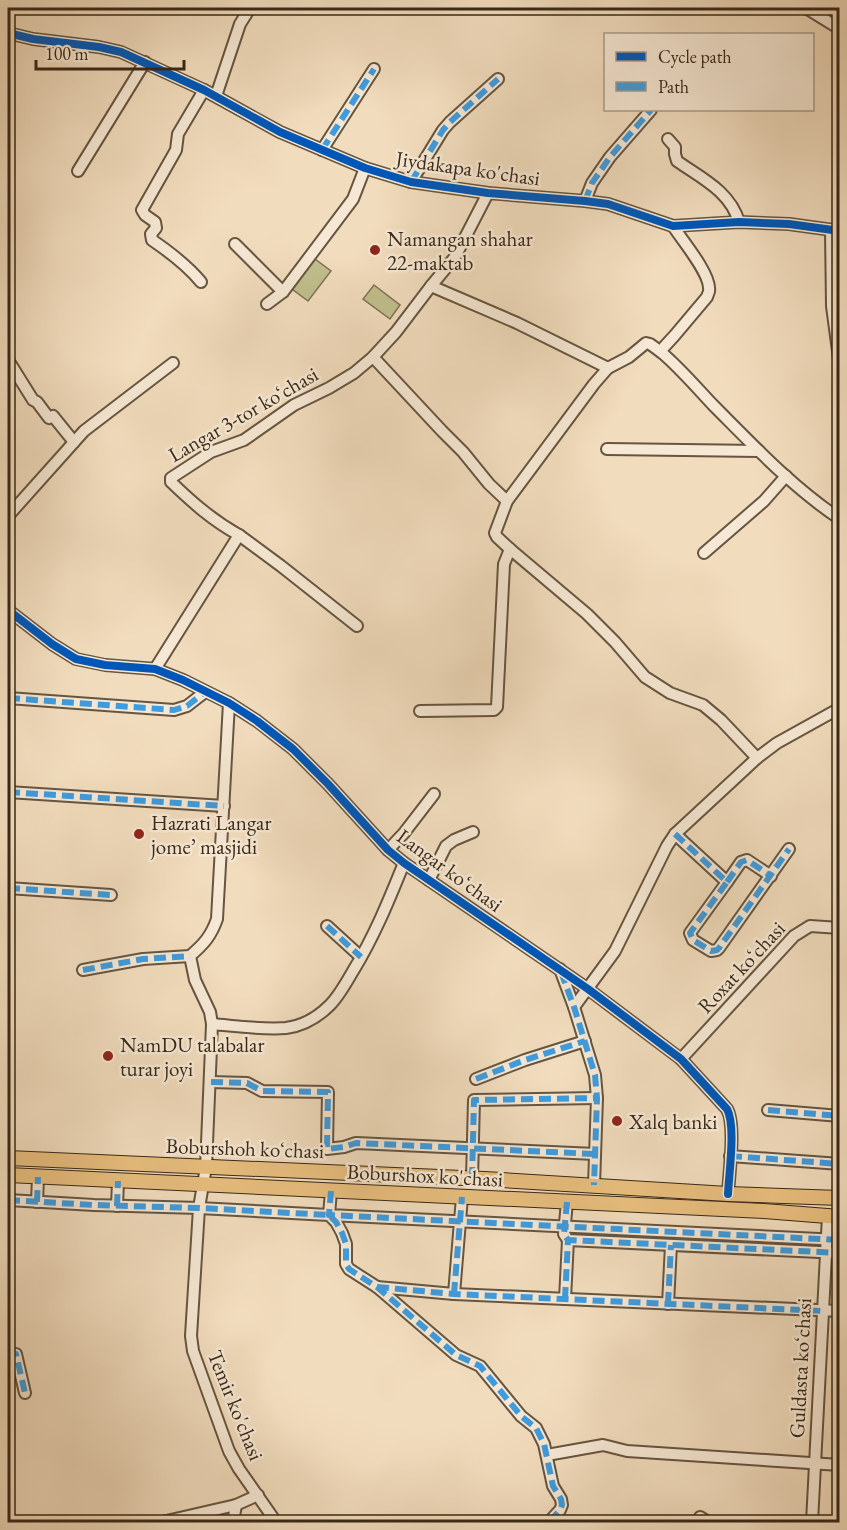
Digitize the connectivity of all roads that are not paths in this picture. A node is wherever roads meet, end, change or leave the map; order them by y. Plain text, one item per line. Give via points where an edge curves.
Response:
1 (250, 8) edge
2 (806, 8) edge
3 (840, 28) edge
4 (8, 33) edge
5 (145, 62) junction
6 (374, 69) dead end
7 (498, 80) dead end
8 (204, 90) junction
9 (216, 96) junction
10 (650, 111) edge
11 (668, 140) dead end
12 (322, 150) junction
13 (364, 168) junction
14 (78, 171) dead end
15 (411, 182) junction
16 (488, 193) junction
17 (585, 201) junction
18 (739, 222) junction
19 (673, 226) junction
20 (835, 231) edge
21 (235, 244) dead end
22 (201, 282) dead end
23 (431, 286) junction
24 (283, 292) junction
25 (267, 304) dead end
26 (661, 352) junction
27 (373, 357) junction
28 (8, 360) edge
29 (173, 363) dead end
30 (840, 366) edge
31 (608, 368) junction
32 (74, 442) junction
33 (607, 448) dead end
34 (759, 451) junction
35 (786, 476) junction
36 (507, 501) junction
37 (8, 516) edge
38 (840, 519) edge
39 (239, 535) junction
40 (510, 549) junction
41 (705, 553) dead end
42 (8, 610) edge
43 (357, 626) dead end
44 (155, 669) junction
45 (206, 692) junction
46 (8, 698) edge
47 (228, 703) junction
48 (840, 708) edge
49 (420, 711) dead end
50 (757, 758) junction
51 (8, 792) edge
52 (434, 794) dead end
53 (224, 806) junction
54 (473, 832) dead end
55 (675, 834) junction
56 (789, 849) dead end
57 (388, 850) junction
58 (404, 863) junction
59 (771, 876) junction
60 (429, 880) junction
61 (727, 882) junction
62 (8, 888) edge
63 (111, 896) dead end
64 (327, 926) dead end
65 (840, 928) edge
66 (190, 956) junction
67 (362, 957) junction
68 (560, 969) junction
69 (84, 970) dead end
70 (588, 989) junction
71 (574, 1007) junction
72 (212, 1024) junction
73 (585, 1041) junction
74 (681, 1059) junction
75 (476, 1079) dead end
76 (211, 1082) junction
77 (597, 1098) junction
78 (768, 1110) dead end
79 (840, 1116) edge
80 (472, 1148) junction
81 (595, 1154) junction
82 (730, 1156) junction
83 (8, 1158) edge
84 (840, 1164) edge
85 (206, 1167) junction
86 (8, 1175) edge
87 (38, 1177) junction
88 (472, 1179) junction
89 (118, 1181) junction
90 (202, 1185) junction
91 (594, 1185) junction
92 (331, 1191) junction
93 (729, 1194) junction
94 (462, 1197) junction
95 (840, 1198) edge
96 (8, 1200) edge
97 (37, 1202) junction
98 (567, 1202) junction
99 (117, 1206) junction
100 (199, 1208) junction
101 (329, 1215) junction
102 (834, 1217) edge
103 (460, 1221) junction
104 (565, 1226) junction
105 (827, 1239) junction
106 (568, 1240) junction
107 (840, 1240) edge
108 (671, 1245) junction
109 (826, 1253) junction
110 (840, 1253) edge
111 (377, 1287) junction
112 (454, 1294) junction
113 (565, 1299) junction
114 (668, 1304) junction
115 (823, 1311) junction
116 (840, 1311) edge
117 (8, 1356) edge
118 (25, 1393) dead end
119 (547, 1455) junction
120 (815, 1464) junction
121 (840, 1465) edge
122 (258, 1495) junction
123 (236, 1505) junction
124 (162, 1522) edge
125 (234, 1522) edge
126 (276, 1522) edge
127 (549, 1522) edge
128 (812, 1522) edge

1 - 9 street via 240,24
2 - 3 street
4 - 5 street, Jiydakapa ko'chasi via 99,46
5 - 8 street, Jiydakapa ko'chasi
5 - 14 street
6 - 12 street
7 - 15 street via 443,130
8 - 9 street, Jiydakapa ko'chasi
8 - 22 street via 142,210 155,222 152,240
9 - 12 street, Jiydakapa ko'chasi via 280,132
10 - 17 street via 610,157
11 - 18 street via 675,147 677,161 714,186 733,205
12 - 13 street, Jiydakapa ko'chasi
13 - 15 street, Jiydakapa ko'chasi
13 - 24 street via 353,199
15 - 16 street, Jiydakapa ko'chasi
16 - 17 street, Jiydakapa ko'chasi
16 - 23 street, Langar 3-tor koʻchasi via 456,258
17 - 19 street, Jiydakapa ko'chasi via 608,204
18 - 19 street, Jiydakapa ko'chasi
18 - 20 street, Jiydakapa ko'chasi
19 - 26 street via 710,286 707,297
20 - 30 street via 832,306
21 - 24 street
23 - 27 street, Langar 3-tor koʻchasi
23 - 31 street
24 - 25 street
26 - 31 street via 646,343
26 - 34 street
27 - 36 street
27 - 39 street, Langar 3-tor koʻchasi via 244,440 211,452 171,478 200,510
28 - 32 street via 33,400 49,418 53,416
29 - 32 street
31 - 36 street
32 - 37 street
33 - 34 street
34 - 35 street
35 - 38 street
35 - 41 street
36 - 40 street via 495,534
39 - 43 street
39 - 44 street
40 - 49 street via 504,564 497,707
40 - 50 street via 587,614 645,677 670,693 703,705
42 - 44 street, Langar koʻchasi via 76,658
44 - 45 street, Langar koʻchasi
45 - 46 street via 174,710
45 - 47 street, Langar koʻchasi
47 - 53 street
47 - 57 street, Langar koʻchasi via 293,749
48 - 50 street
50 - 55 street
51 - 53 street
52 - 57 street
53 - 66 street via 218,918 213,932
54 - 60 street via 446,846
55 - 61 street
55 - 70 street via 615,951
56 - 59 street
57 - 58 street, Langar koʻchasi
58 - 60 street, Langar koʻchasi
58 - 67 street
59 - 61 street via 747,860 741,862
59 - 61 street via 719,948 711,951 693,940 690,933
60 - 68 street, Langar koʻchasi
62 - 63 street
64 - 67 street
65 - 74 street, Roxat koʻchasi via 810,927 794,936
66 - 69 street via 143,959
66 - 72 street, Temir ko'chasi
67 - 72 street via 331,1004 306,1023 286,1028
68 - 70 street, Langar koʻchasi
68 - 71 street
70 - 71 street
70 - 74 street, Langar koʻchasi
71 - 73 street
72 - 76 street, Temir ko'chasi
73 - 75 street
73 - 77 street
74 - 82 street, Langar koʻchasi via 727,1109 732,1126
76 - 80 street via 247,1083 262,1090 328,1092 327,1149 356,1143
76 - 85 street, Temir ko'chasi
77 - 80 street via 474,1100
77 - 81 street
78 - 79 street
80 - 81 street
80 - 88 street
81 - 91 street
82 - 84 street
82 - 93 street, Langar koʻchasi
83 - 85 main road, Boburshoh koʻchasi
85 - 88 main road, Boburshoh koʻchasi
85 - 90 street, Temir ko'chasi
86 - 87 main road, Boburshox ko'chasi
87 - 89 main road, Boburshox ko'chasi
87 - 97 street
88 - 91 main road, Boburshoh koʻchasi
89 - 90 main road, Boburshox ko'chasi
89 - 99 street
90 - 92 main road, Boburshox ko'chasi
90 - 100 street, Temir ko'chasi
91 - 93 main road, Boburshoh koʻchasi
92 - 94 main road, Boburshox ko'chasi
92 - 101 street
93 - 95 main road, Boburshoh koʻchasi
94 - 98 main road, Boburshox ko'chasi
94 - 103 street
96 - 97 street
97 - 99 street
98 - 102 main road, Boburshox ko'chasi
98 - 104 street
99 - 100 street
100 - 101 street
100 - 122 street, Temir ko'chasi via 193,1351 229,1451
101 - 103 street
101 - 111 street via 342,1233 349,1269
102 - 105 street, Guldasta koʻchasi
103 - 104 street
103 - 112 street
104 - 105 street
104 - 106 street
105 - 107 street
105 - 109 street, Guldasta koʻchasi
106 - 108 street
106 - 113 street
108 - 109 street
108 - 114 street
109 - 110 street
109 - 115 street, Guldasta koʻchasi
111 - 112 street
111 - 119 street via 456,1355 480,1366 521,1416 536,1428
112 - 113 street
113 - 114 street
114 - 115 street
115 - 116 street
115 - 120 street, Guldasta koʻchasi
117 - 118 street via 16,1354
119 - 120 street via 603,1445 637,1452
119 - 127 street via 553,1486 562,1505
120 - 121 street
120 - 128 street, Guldasta koʻchasi
122 - 123 street
122 - 126 street, Temir ko'chasi
123 - 124 street
123 - 125 street

